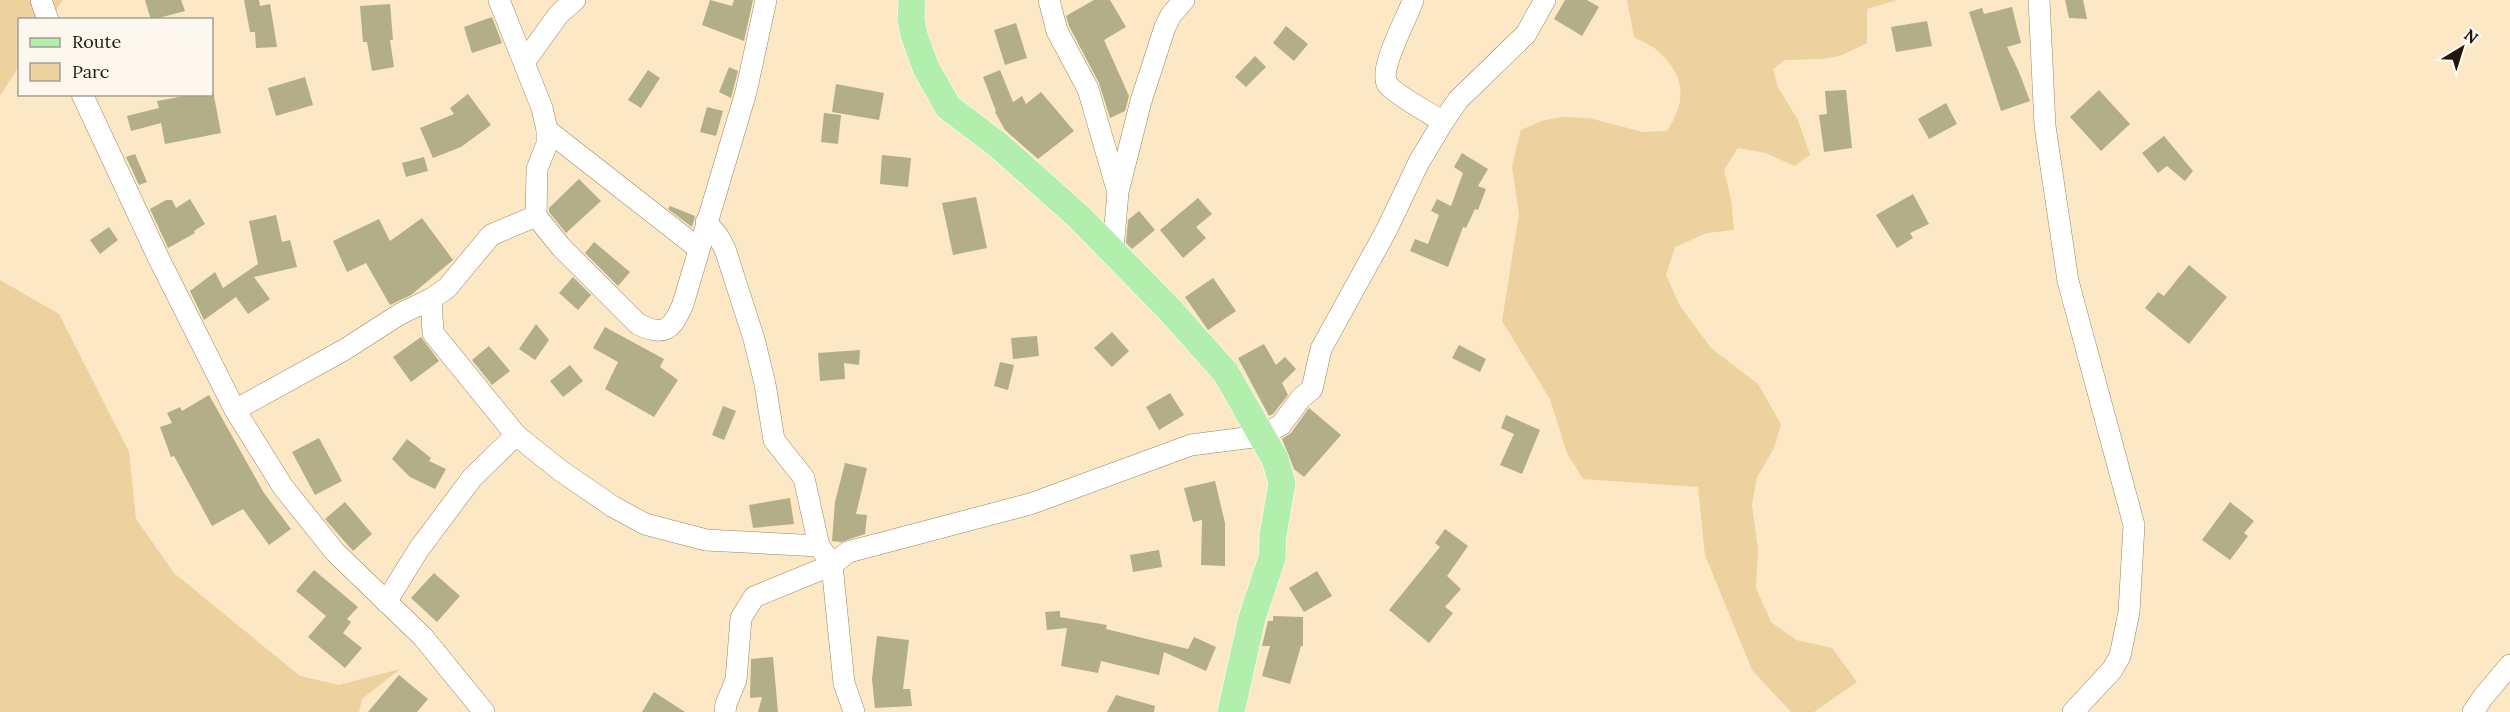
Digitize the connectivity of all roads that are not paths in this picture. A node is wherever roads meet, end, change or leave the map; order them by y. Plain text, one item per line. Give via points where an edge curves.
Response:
1 (40, 0) edge
2 (499, 0) edge
3 (575, 0) edge
4 (766, 0) edge
5 (912, 0) edge
6 (1049, 0) edge
7 (1184, 0) edge
8 (1413, 0) edge
9 (1545, 0) edge
10 (2039, 0) edge
11 (47, 18) edge
12 (525, 61) junction
13 (83, 96) edge
14 (1443, 122) junction
15 (547, 130) junction
16 (1118, 192) junction
17 (536, 216) junction
18 (706, 222) junction
19 (698, 248) junction
20 (1113, 249) junction
21 (431, 299) junction
22 (235, 410) junction
23 (516, 435) junction
24 (1261, 436) junction
25 (819, 546) junction
26 (832, 565) junction
27 (386, 602) junction
28 (2510, 665) edge
29 (484, 712) edge
30 (725, 712) edge
31 (854, 712) edge
32 (1231, 712) edge
33 (2073, 712) edge
34 (2473, 712) edge

1 - 11 street
2 - 12 street
3 - 12 street via 559,14
4 - 18 street via 746,92
5 - 20 main road via 914,35 926,68 948,107 997,144
6 - 16 street via 1057,31 1088,89
7 - 16 street via 1165,27
8 - 14 street via 1391,51 1386,79 1393,89
9 - 14 street via 1526,34 1458,100
10 - 33 street via 2045,126 2068,281 2134,525 2129,612 2120,656
12 - 15 street
13 - 22 street
14 - 24 street via 1321,349 1312,389 1281,425
15 - 17 street via 547,144 537,170
15 - 19 street
16 - 20 street
17 - 19 street via 561,247 638,324 653,332 666,330 676,320
17 - 21 street via 491,235 447,288
18 - 19 street
18 - 25 street via 725,249 754,339 774,440 804,478
20 - 24 main road via 1227,373
21 - 22 street
21 - 23 street via 433,333
22 - 27 street via 284,487 335,552
23 - 25 street via 561,471 645,524 706,540
23 - 27 street via 472,478 419,549
24 - 26 street via 1191,445 1030,504 848,552
24 - 32 main road via 1275,459 1282,483 1272,558 1252,618
25 - 26 street
26 - 30 street via 754,597 741,618 736,680
26 - 31 street via 844,682
27 - 29 street via 423,637
28 - 34 street

